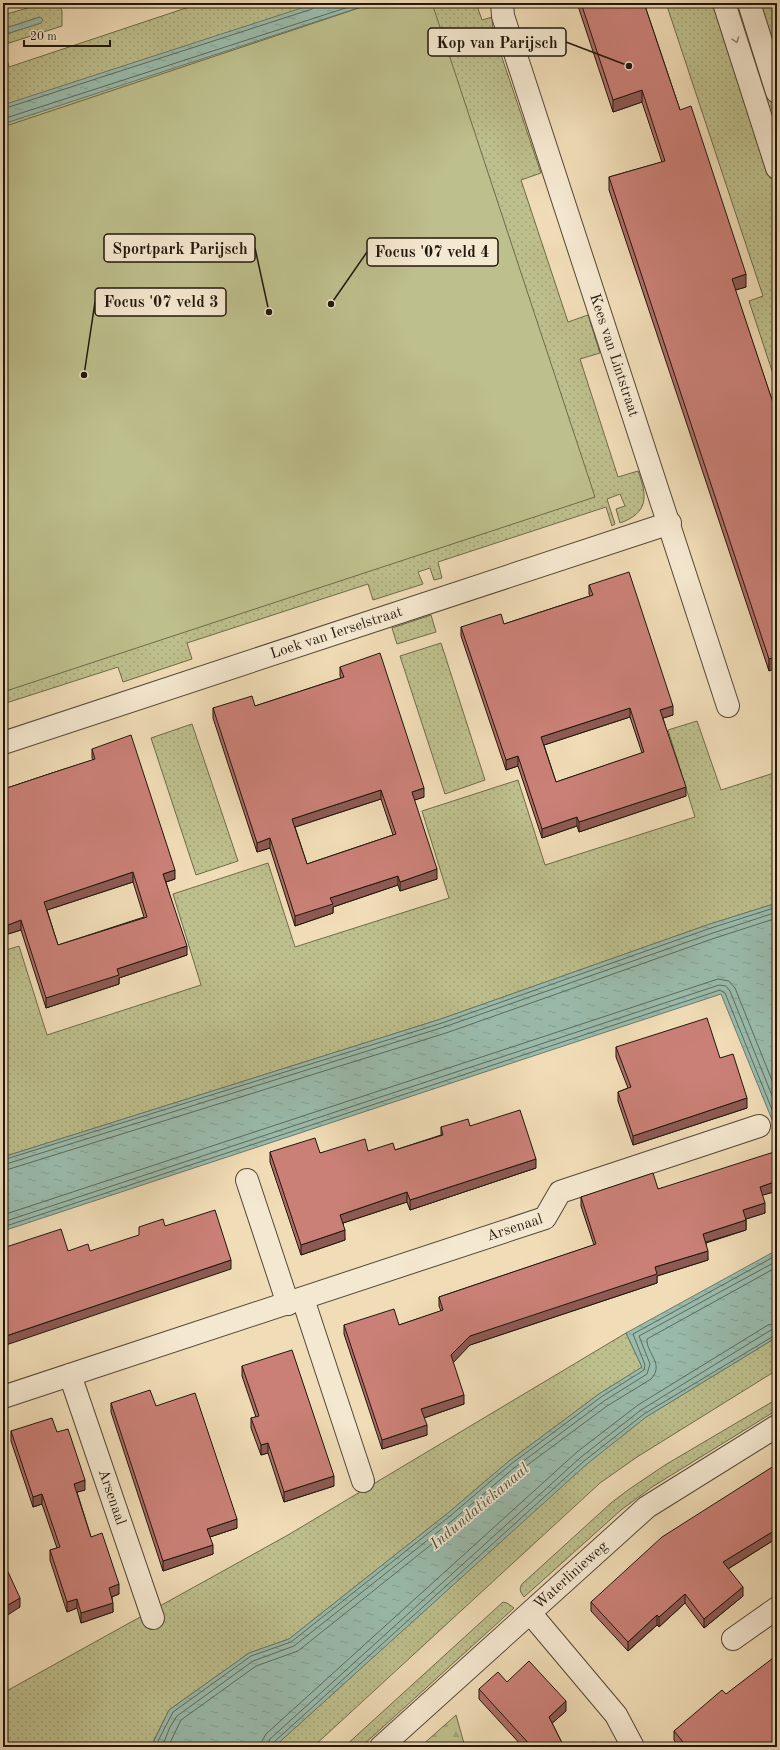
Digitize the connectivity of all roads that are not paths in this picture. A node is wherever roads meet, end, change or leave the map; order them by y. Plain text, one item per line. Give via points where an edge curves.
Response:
1 (502, 3) edge
2 (724, 3) edge
3 (749, 3) edge
4 (777, 92) edge
5 (777, 168) edge
6 (670, 523) junction
7 (728, 706) dead end
8 (3, 743) edge
9 (759, 1126) dead end
10 (247, 1180) dead end
11 (295, 1302) junction
12 (70, 1375) junction
13 (3, 1398) edge
14 (777, 1426) edge
15 (364, 1480) dead end
16 (777, 1608) edge
17 (531, 1614) junction
18 (153, 1618) dead end
19 (733, 1639) dead end
20 (381, 1747) edge
21 (633, 1747) edge

1 - 6 street, Kees van Lintstraat via 503,16 549,159
2 -> 5 street
3 - 4 street
6 - 7 street, Kees van Lintstraat
6 - 8 street, Loek van Ierselstraat
9 - 11 street, Arsenaal via 560,1192 545,1218
10 - 11 street
11 - 12 street, Arsenaal
11 - 15 street
12 - 13 street, Arsenaal
12 - 18 street, Arsenaal
14 - 17 street, Waterlinieweg via 647,1507
16 - 19 street
17 - 20 street, Waterlinieweg
17 - 21 street via 616,1715

